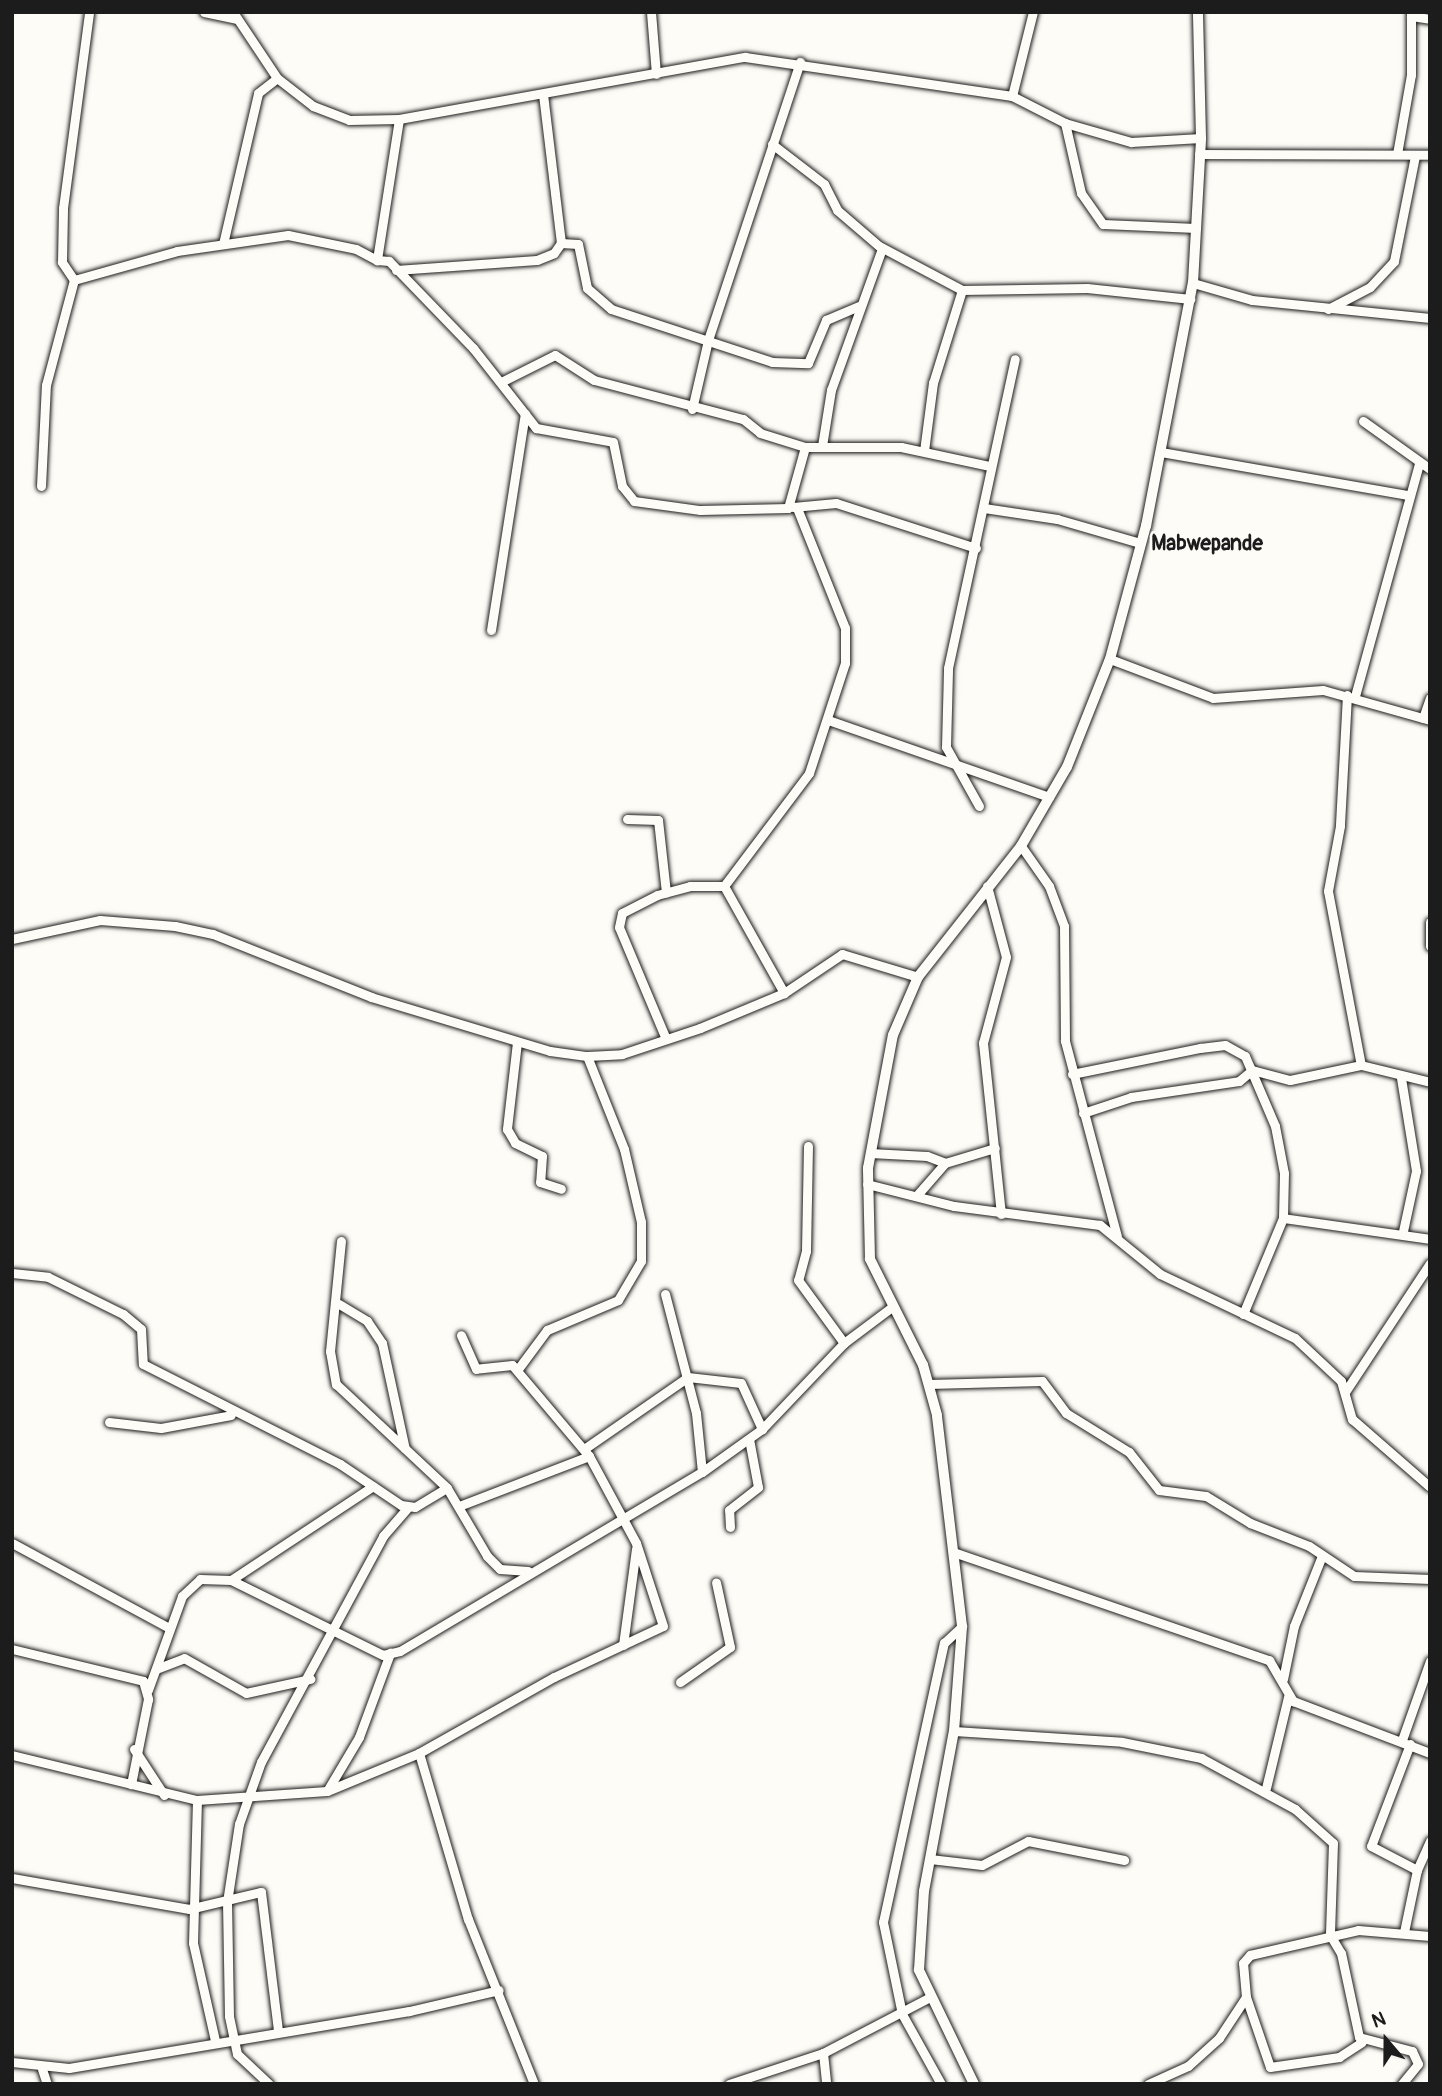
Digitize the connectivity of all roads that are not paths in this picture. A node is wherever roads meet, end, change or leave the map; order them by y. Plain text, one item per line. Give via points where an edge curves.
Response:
1 (89, 12) edge
2 (204, 12) edge
3 (651, 12) edge
4 (1033, 12) edge
5 (1198, 12) edge
6 (1411, 14) edge
7 (235, 16) edge
8 (1430, 19) edge
9 (800, 62) junction
10 (656, 74) junction
11 (277, 78) junction
12 (543, 94) junction
13 (1012, 96) junction
14 (399, 119) junction
15 (1065, 123) junction
16 (1201, 138) junction
17 (772, 144) junction
18 (1199, 154) junction
19 (1397, 155) junction
20 (1415, 156) junction
21 (1430, 156) edge
22 (1196, 228) junction
23 (561, 243) junction
24 (223, 244) junction
25 (882, 248) junction
26 (377, 260) junction
27 (396, 270) junction
28 (74, 280) junction
29 (1193, 284) junction
30 (962, 290) junction
31 (1190, 299) junction
32 (859, 306) junction
33 (1328, 309) junction
34 (1430, 318) edge
35 (708, 340) junction
36 (1014, 359) dead end
37 (503, 382) junction
38 (692, 409) junction
39 (525, 414) junction
40 (1363, 421) dead end
41 (822, 446) junction
42 (804, 447) junction
43 (924, 451) junction
44 (1161, 452) junction
45 (1419, 463) junction
46 (990, 466) junction
47 (1430, 468) edge
48 (41, 486) dead end
49 (1408, 495) junction
50 (794, 507) junction
51 (984, 508) junction
52 (1140, 543) junction
53 (976, 548) junction
54 (491, 630) dead end
55 (1110, 659) junction
56 (1351, 695) junction
57 (1430, 698) edge
58 (1426, 719) edge
59 (831, 721) junction
60 (954, 764) junction
61 (1049, 797) junction
62 (979, 806) dead end
63 (627, 819) dead end
64 (1021, 846) junction
65 (724, 886) junction
66 (987, 886) junction
67 (666, 893) junction
68 (1430, 922) edge
69 (12, 939) edge
70 (1430, 946) edge
71 (918, 977) junction
72 (784, 993) junction
73 (666, 1039) junction
74 (517, 1042) junction
75 (587, 1056) junction
76 (1362, 1065) junction
77 (1252, 1070) junction
78 (1072, 1074) junction
79 (1401, 1078) junction
80 (1430, 1082) edge
81 (1083, 1113) junction
82 (808, 1146) dead end
83 (995, 1148) junction
84 (870, 1153) junction
85 (945, 1163) junction
86 (867, 1184) junction
87 (561, 1189) dead end
88 (918, 1194) junction
89 (1001, 1214) junction
90 (1283, 1218) junction
91 (1404, 1231) junction
92 (1117, 1236) junction
93 (1430, 1239) edge
94 (341, 1241) dead end
95 (1430, 1263) edge
96 (12, 1273) edge
97 (665, 1294) dead end
98 (339, 1304) junction
99 (892, 1307) junction
100 (1243, 1314) junction
101 (461, 1335) dead end
102 (844, 1343) junction
103 (518, 1369) junction
104 (688, 1377) junction
105 (929, 1384) junction
106 (1345, 1392) junction
107 (235, 1415) junction
108 (109, 1422) dead end
109 (762, 1429) junction
110 (749, 1439) junction
111 (405, 1449) junction
112 (587, 1453) junction
113 (702, 1472) junction
114 (373, 1486) junction
115 (1430, 1487) edge
116 (447, 1488) junction
117 (459, 1506) junction
118 (407, 1508) junction
119 (627, 1522) junction
120 (730, 1527) dead end
121 (12, 1543) edge
122 (636, 1543) junction
123 (953, 1552) junction
124 (1321, 1559) junction
125 (533, 1570) junction
126 (1430, 1579) edge
127 (231, 1580) junction
128 (716, 1582) dead end
129 (962, 1626) junction
130 (169, 1628) junction
131 (334, 1631) junction
132 (622, 1645) junction
133 (12, 1649) edge
134 (390, 1653) junction
135 (1430, 1661) edge
136 (156, 1669) junction
137 (310, 1679) junction
138 (1282, 1680) junction
139 (680, 1682) dead end
140 (148, 1690) junction
141 (1288, 1697) junction
142 (954, 1731) junction
143 (1406, 1742) junction
144 (134, 1749) junction
145 (419, 1753) junction
146 (1430, 1753) edge
147 (12, 1755) edge
148 (131, 1784) junction
149 (1266, 1788) junction
150 (327, 1791) junction
151 (164, 1795) junction
152 (246, 1798) junction
153 (197, 1800) junction
154 (1430, 1841) edge
155 (930, 1859) junction
156 (1124, 1860) dead end
157 (1417, 1870) junction
158 (12, 1878) edge
159 (227, 1902) junction
160 (196, 1909) junction
161 (1404, 1932) junction
162 (1330, 1935) junction
163 (1430, 1936) edge
164 (499, 1990) junction
165 (1246, 1997) junction
166 (928, 1998) junction
167 (902, 2014) junction
168 (278, 2029) junction
169 (232, 2039) junction
170 (215, 2041) junction
171 (1362, 2042) junction
172 (823, 2053) junction
173 (12, 2062) edge
174 (1418, 2064) junction
175 (1430, 2064) edge
176 (42, 2069) junction
177 (47, 2084) edge
178 (269, 2084) edge
179 (534, 2084) edge
180 (729, 2084) edge
181 (826, 2084) edge
182 (941, 2084) edge
183 (974, 2084) edge
184 (1148, 2084) edge
185 (1402, 2084) edge

1 - 28 street via 63,208 62,262
2 - 7 street
3 - 10 street
4 - 13 street
5 - 16 street
6 - 8 street
6 - 19 street via 1411,75
7 - 11 street
9 - 10 street via 731,57
9 - 13 street
9 - 17 street
10 - 12 street
11 - 14 street via 326,113 372,122
11 - 24 street via 258,93
12 - 14 street
12 - 23 street
13 - 15 street
14 - 26 street
15 - 16 street via 1131,142
15 - 22 street via 1081,193 1103,224
16 - 18 street
17 - 25 street via 824,184 837,209
17 - 35 street
18 - 19 street
18 - 22 street
19 - 20 street
20 - 21 street
20 - 33 street via 1394,261 1370,287
22 - 29 street
23 - 27 street via 545,259
23 - 35 street via 578,244 587,288 603,304
24 - 26 street via 303,236
24 - 28 street
25 - 30 street
25 - 32 street
26 - 27 street
27 - 37 street
28 - 48 street via 46,385
29 - 31 street
29 - 33 street via 1252,300
30 - 31 street via 1087,288
30 - 43 street via 933,383
31 - 44 street
32 - 35 street via 826,320 804,365 772,362
32 - 41 street via 829,400
33 - 34 street
35 - 38 street
36 - 46 street
37 - 38 street via 552,354 594,380
37 - 39 street
38 - 42 street via 743,419 760,433
39 - 50 street via 536,428 614,443 621,486 637,503 700,510
39 - 54 street
40 - 45 street
41 - 42 street
41 - 43 street
42 - 50 street
43 - 46 street
44 - 49 street
44 - 52 street
45 - 47 street
45 - 49 street
46 - 51 street
49 - 56 street
50 - 53 street via 836,503
50 - 59 street via 845,628 845,663
51 - 52 street
51 - 53 street
52 - 55 street
53 - 60 street via 950,642 946,736
55 - 56 street via 1213,698 1302,689
55 - 61 street
56 - 58 street
56 - 76 street via 1340,826 1328,891
57 - 58 street
59 - 60 street
59 - 65 street via 780,819
60 - 61 street
60 - 62 street
61 - 64 street
63 - 67 street via 658,820
64 - 66 street
64 - 78 street via 1049,886 1064,926 1060,998
65 - 67 street
65 - 72 street
66 - 71 street
66 - 83 street via 1006,957 983,1043
67 - 73 street via 622,914 619,927
68 - 70 street
69 - 74 street via 100,920 174,926
71 - 72 street via 842,954
71 - 84 street via 892,1035
72 - 73 street
73 - 75 street via 622,1054
74 - 75 street
74 - 87 street via 507,1129 515,1143 542,1156 540,1182
75 - 103 street via 624,1149 641,1222 641,1261 618,1300 547,1330
76 - 77 street via 1290,1080
76 - 79 street
77 - 78 street via 1237,1049 1225,1045
77 - 81 street via 1239,1081 1131,1097
77 - 90 street via 1283,1150
78 - 81 street
79 - 80 street
79 - 91 street via 1416,1171
81 - 92 street
82 - 102 street via 806,1251 799,1280
83 - 85 street
83 - 89 street
84 - 85 street via 928,1156
84 - 86 street
85 - 88 street
86 - 88 street
86 - 99 street via 870,1259
88 - 89 street
89 - 92 street via 1077,1218
90 - 91 street
90 - 100 street
91 - 93 street
92 - 100 street via 1160,1274
94 - 98 street
95 - 106 street
96 - 107 street via 48,1278 123,1314 141,1329 143,1364
97 - 104 street
98 - 111 street via 368,1321 382,1343
98 - 111 street via 330,1351 336,1384
99 - 102 street
99 - 105 street
100 - 106 street via 1294,1338 1332,1370
101 - 103 street via 476,1369 502,1362
102 - 109 street
103 - 112 street
104 - 109 street via 741,1384
104 - 112 street
104 - 113 street
105 - 123 street
105 - 124 street via 1042,1381 1066,1413 1129,1452 1151,1485 1206,1496 1250,1523 1309,1546
106 - 115 street via 1352,1419
107 - 108 street via 161,1428
107 - 114 street
109 - 110 street
110 - 113 street
110 - 120 street via 758,1488 729,1510
111 - 116 street
112 - 117 street
112 - 119 street
113 - 119 street
114 - 118 street
114 - 127 street
116 - 117 street
116 - 118 street
117 - 125 street via 500,1569
118 - 131 street via 383,1536
119 - 122 street
119 - 125 street
121 - 130 street
122 - 132 street
122 - 132 street via 663,1626
123 - 129 street
123 - 138 street via 1269,1660
124 - 126 street via 1362,1577
124 - 138 street via 1294,1626
125 - 134 street
127 - 130 street via 192,1582
127 - 131 street
128 - 139 street via 730,1647
129 - 142 street
129 - 167 street via 944,1643 883,1922
130 - 136 street
131 - 134 street
131 - 137 street
132 - 145 street
133 - 140 street via 131,1675
134 - 150 street via 359,1737
135 - 143 street
136 - 137 street via 184,1658 246,1693
136 - 140 street
137 - 152 street
138 - 141 street
140 - 144 street
141 - 143 street
141 - 149 street
142 - 149 street via 1122,1742 1201,1758
142 - 155 street
143 - 146 street
143 - 157 street via 1371,1846
144 - 148 street
144 - 151 street
145 - 150 street
145 - 164 street via 468,1919
147 - 148 street
148 - 151 street
149 - 162 street via 1333,1843
150 - 152 street
151 - 153 street
152 - 153 street
152 - 159 street
153 - 160 street
154 - 157 street
155 - 156 street via 982,1865 1028,1841
155 - 166 street via 920,1958
157 - 161 street
158 - 160 street
159 - 160 street
159 - 168 street via 264,1895
159 - 169 street
160 - 170 street via 197,1970
161 - 162 street
161 - 163 street
162 - 165 street via 1245,1958
162 - 171 street
164 - 168 street via 400,2013
164 - 179 street
165 - 171 street via 1270,2067 1339,2057
165 - 184 street via 1206,2053
166 - 167 street
166 - 183 street
167 - 172 street
167 - 182 street
168 - 169 street
169 - 170 street
169 - 178 street via 246,2067
170 - 176 street
171 - 174 street via 1406,2049
172 - 180 street
172 - 181 street
173 - 176 street
174 - 175 street
174 - 185 street
176 - 177 street

